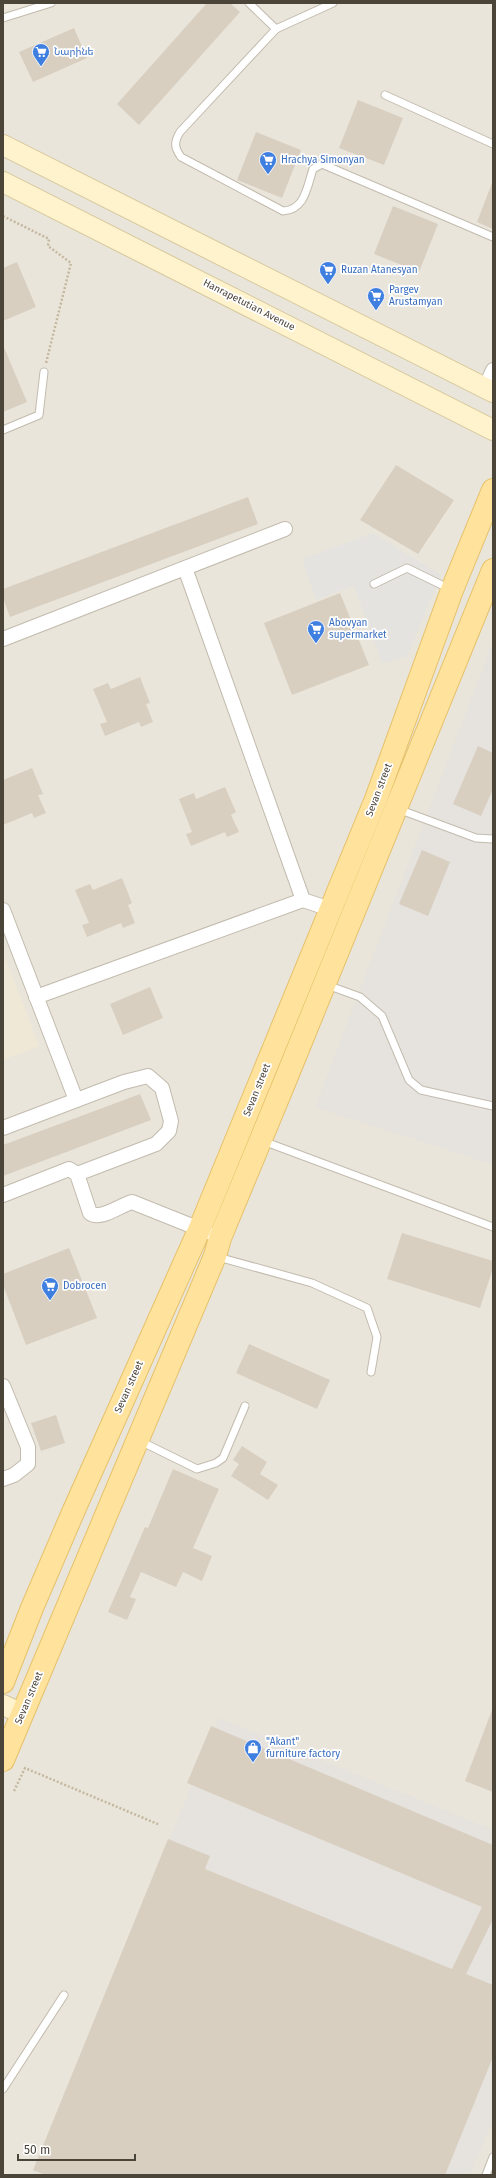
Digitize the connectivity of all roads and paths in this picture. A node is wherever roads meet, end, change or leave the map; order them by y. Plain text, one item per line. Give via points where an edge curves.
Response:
1 (51, 3) edge
2 (249, 3) edge
3 (333, 3) edge
4 (3, 18) edge
5 (276, 30) junction
6 (385, 95) dead end
7 (493, 144) edge
8 (3, 145) edge
9 (3, 182) edge
10 (3, 216) edge
11 (493, 237) edge
12 (493, 370) edge
13 (44, 372) joint
14 (489, 390) edge
15 (3, 430) edge
16 (493, 430) edge
17 (493, 490) edge
18 (285, 529) dead end
19 (185, 568) junction
20 (493, 570) edge
21 (374, 584) dead end
22 (452, 590) junction
23 (3, 639) edge
24 (386, 803) junction
25 (493, 839) edge
26 (303, 900) junction
27 (330, 909) junction
28 (3, 910) edge
29 (325, 984) junction
30 (36, 997) junction
31 (76, 1100) junction
32 (493, 1106) edge
33 (3, 1128) edge
34 (261, 1140) junction
35 (77, 1174) junction
36 (3, 1195) edge
37 (493, 1227) edge
38 (200, 1228) junction
39 (218, 1247) junction
40 (371, 1372) dead end
41 (3, 1386) edge
42 (245, 1406) dead end
43 (138, 1440) junction
44 (3, 1479) edge
45 (3, 1682) edge
46 (3, 1706) edge
47 (23, 1714) junction
48 (7, 1737) edge
49 (3, 1760) edge
50 (14, 1791) dead end
51 (160, 1825) dead end
52 (64, 1995) dead end
53 (3, 2089) edge
54 (493, 2157) edge
55 (486, 2175) edge

1 - 4 lane
2 - 5 lane
3 - 5 lane
5 - 11 lane via 180,132 175,140 176,149 181,157 283,211 291,211 299,206 313,169 322,164
6 - 7 lane
8 - 14 main road
9 - 16 main road, Hanrapetutian Avenue
10 - 13 path via 49,239 48,246 71,263
12 - 14 street
13 - 15 lane via 38,415
17 - 22 main road, Sevan street
18 - 19 street
19 - 23 street
19 - 26 street
20 - 24 main road, Sevan street
21 - 22 lane via 407,568
22 - 24 main road, Sevan street
24 - 25 lane via 476,838
24 - 27 main road, Sevan street
24 - 29 main road, Sevan street
26 - 27 street
26 - 30 street
27 - 38 main road, Sevan street
28 - 30 street
29 - 32 lane via 360,997 382,1016 409,1080 422,1090
29 - 34 main road, Sevan street
30 - 31 street
31 - 33 street
31 - 35 street via 148,1076 162,1088 171,1121 169,1131 156,1144
34 - 37 lane
34 - 39 main road, Sevan street
35 - 36 street via 69,1169
35 - 38 street via 90,1213 94,1215 132,1202
38 - 39 street
38 - 45 main road, Sevan street via 74,1510
39 - 40 lane via 312,1283 367,1308 377,1337
39 - 43 main road, Sevan street
41 - 44 street via 28,1448 28,1464 14,1475
42 - 43 lane via 223,1458 216,1463 197,1469
43 - 47 main road, Sevan street
46 - 47 main road
47 - 48 main road, Sevan street
48 - 49 main road, Sevan street
50 - 51 path via 25,1768
52 - 53 lane
54 - 55 lane

